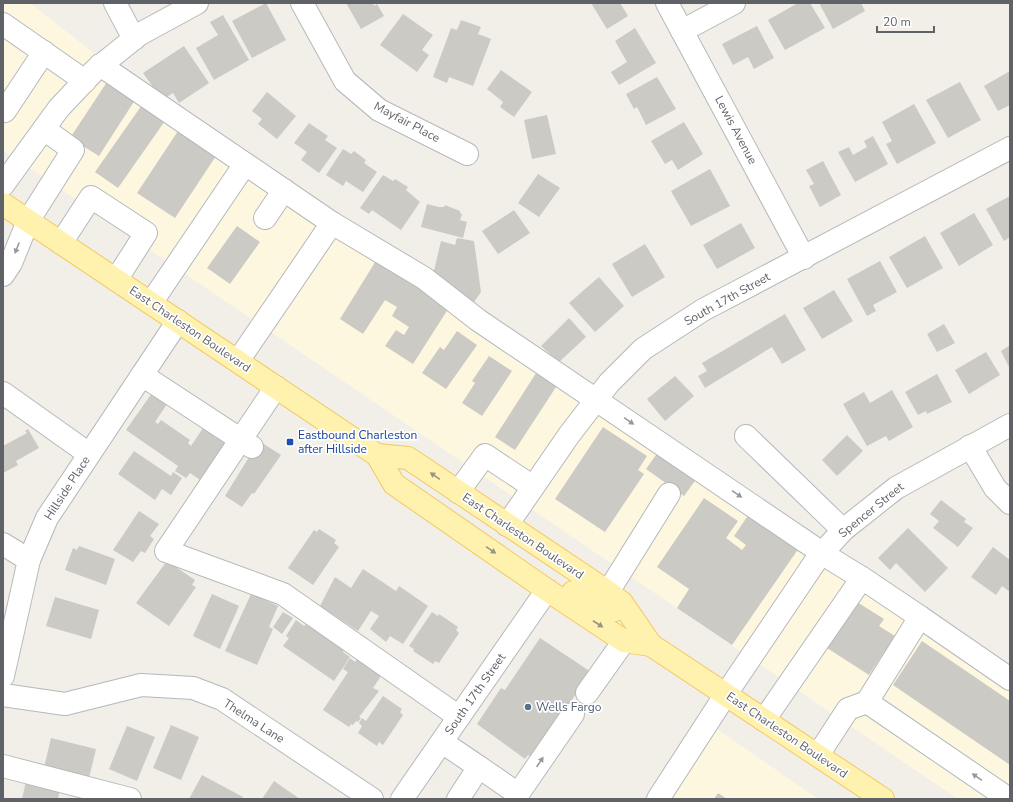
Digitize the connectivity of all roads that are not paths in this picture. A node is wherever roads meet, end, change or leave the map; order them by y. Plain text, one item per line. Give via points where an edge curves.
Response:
1 (116, 3) edge
2 (197, 3) edge
3 (302, 3) edge
4 (667, 3) edge
5 (734, 3) edge
6 (3, 24) edge
7 (682, 30) junction
8 (134, 38) junction
9 (44, 52) junction
10 (100, 66) junction
11 (85, 81) junction
12 (3, 110) edge
13 (44, 129) junction
14 (1010, 148) edge
15 (467, 154) dead end
16 (245, 164) junction
17 (3, 186) edge
18 (284, 190) junction
19 (3, 204) edge
20 (265, 218) dead end
21 (28, 220) junction
22 (332, 223) junction
23 (62, 243) junction
24 (804, 258) junction
25 (3, 275) edge
26 (116, 280) junction
27 (151, 303) junction
28 (178, 321) junction
29 (238, 361) junction
30 (142, 375) junction
31 (276, 386) junction
32 (3, 393) edge
33 (597, 399) junction
34 (1010, 424) edge
35 (746, 436) dead end
36 (246, 443) junction
37 (970, 446) junction
38 (89, 454) junction
39 (377, 455) junction
40 (394, 484) junction
41 (534, 487) junction
42 (458, 492) junction
43 (670, 494) dead end
44 (1010, 504) edge
45 (507, 525) junction
46 (843, 530) junction
47 (3, 544) edge
48 (822, 553) junction
49 (29, 560) junction
50 (862, 578) junction
51 (547, 590) junction
52 (615, 598) junction
53 (920, 617) junction
54 (624, 640) junction
55 (652, 645) junction
56 (3, 676) edge
57 (1010, 679) edge
58 (587, 693) dead end
59 (726, 694) junction
60 (3, 695) edge
61 (867, 702) junction
62 (573, 714) dead end
63 (459, 716) junction
64 (764, 720) junction
65 (442, 742) junction
66 (818, 755) junction
67 (3, 766) edge
68 (479, 767) junction
69 (516, 797) edge
70 (130, 799) edge
71 (372, 799) edge
72 (402, 799) edge
73 (458, 799) edge
74 (658, 799) edge
75 (883, 799) edge
76 (1009, 799) edge

1 - 8 street
2 - 8 street
3 - 15 street, Mayfair Place via 345,81 379,110
4 - 7 street, Lewis Avenue
5 - 7 street
6 - 9 street
7 - 24 street, Lewis Avenue
8 - 10 street
9 - 11 street
9 - 12 street via 5,111
10 - 11 street
10 - 16 street
11 - 13 street via 59,108
13 - 17 street
13 - 21 street via 73,150
14 - 24 street, South 17th Street
16 - 18 street
16 - 27 street
18 - 20 street
18 - 22 street
19 - 21 main road, East Charleston Boulevard
21 - 23 main road, East Charleston Boulevard
21 -> 25 street via 11,263
22 - 29 street
22 - 33 street via 424,278 478,320
23 - 26 main road, East Charleston Boulevard
23 - 26 street via 91,197 146,233
24 - 33 street, South 17th Street via 703,310 643,349 609,383
26 - 27 main road, East Charleston Boulevard
27 - 28 main road, East Charleston Boulevard
28 - 29 main road, East Charleston Boulevard
28 - 30 street, Hillside Place
29 - 31 main road, East Charleston Boulevard
30 - 36 street
30 - 38 street, Hillside Place
31 - 36 street
31 - 39 main road, East Charleston Boulevard
32 - 38 street
33 - 41 street, South 17th Street
33 -> 48 street
34 - 37 street, Spencer Street
35 - 46 street
36 - 63 street via 166,551 283,594
37 - 44 street via 995,488
37 - 46 street, Spencer Street via 896,488
38 - 49 street, Hillside Place via 47,518
39 - 40 main road, East Charleston Boulevard
42 -> 39 main road, East Charleston Boulevard via 408,458
40 - 45 main road via 409,481 480,526
40 -> 51 main road, East Charleston Boulevard
41 - 42 street via 485,455
41 - 45 street, South 17th Street
42 - 45 main road, East Charleston Boulevard
43 - 52 street
45 - 52 main road, East Charleston Boulevard
46 - 48 street, Spencer Street
47 - 49 street
48 - 50 street
48 - 59 street, Spencer Street
49 - 56 street, Hillside Place
50 - 53 street
50 - 64 street
51 - 52 main road via 562,585 608,611 615,610
51 -> 54 main road, East Charleston Boulevard
51 - 63 street, South 17th Street
52 - 55 main road, East Charleston Boulevard
53 - 57 street
53 - 61 street
54 - 55 main road, East Charleston Boulevard
54 - 58 street
55 - 59 main road, East Charleston Boulevard
59 - 64 main road, East Charleston Boulevard
59 - 74 street, Spencer Street
60 - 71 street, Thelma Lane via 65,704 141,685 193,688 222,699
61 - 66 street via 848,709
76 -> 61 street
69 -> 62 street
63 - 65 street, South 17th Street
64 - 66 main road, East Charleston Boulevard
65 - 68 street
65 - 72 street, South 17th Street
66 - 75 main road, East Charleston Boulevard
67 - 70 street
68 - 69 street
68 - 73 street

